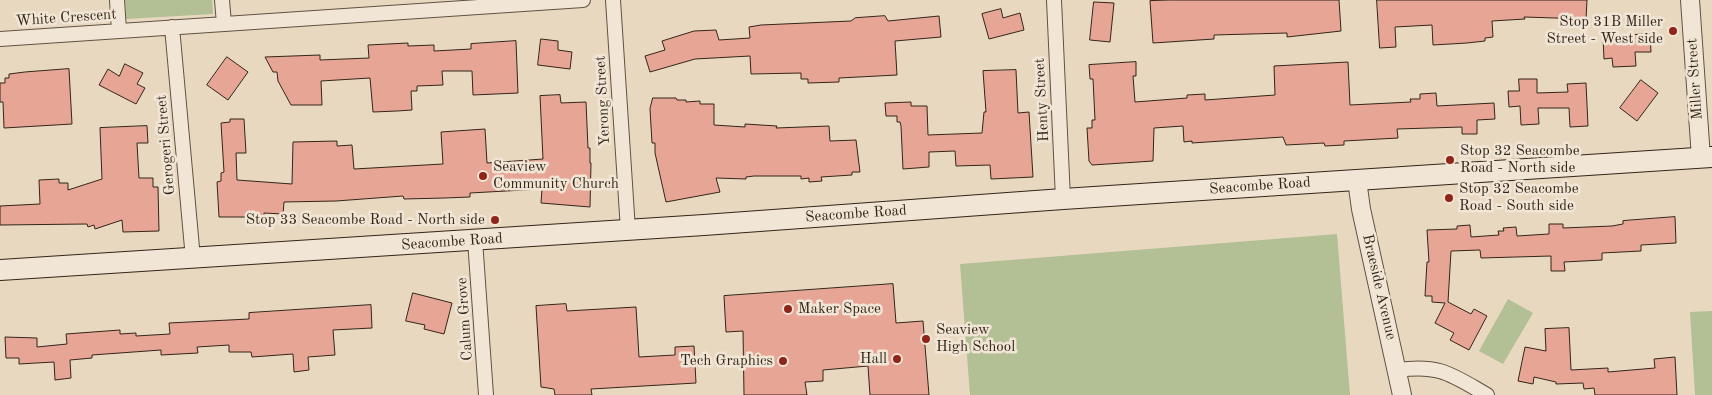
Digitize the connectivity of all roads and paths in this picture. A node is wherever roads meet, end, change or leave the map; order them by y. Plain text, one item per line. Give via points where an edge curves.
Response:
1 (117, 0) edge
2 (222, 0) edge
3 (582, 0) edge
4 (613, 0) edge
5 (1054, 0) edge
6 (1690, 0) edge
7 (460, 4) edge
8 (224, 24) junction
9 (172, 27) junction
10 (119, 30) junction
11 (0, 39) edge
12 (1706, 157) edge
13 (1357, 180) junction
14 (1064, 199) junction
15 (628, 230) junction
16 (475, 240) junction
17 (193, 259) junction
18 (0, 270) edge
19 (1398, 370) junction
20 (486, 395) edge
21 (1402, 395) edge
22 (1487, 395) edge

1 - 10 street
2 - 8 street
3 - 7 street, White Crescent
4 - 15 street, Yerong Street
5 - 14 street, Henty Street
6 - 12 street, Miller Street
7 - 8 street, White Crescent
8 - 9 street, White Crescent
9 - 10 street, White Crescent
9 - 17 street, Gerogeri Street
10 - 11 street, White Crescent
12 - 13 main road, Seacombe Road
13 - 14 main road, Seacombe Road
13 - 19 street, Braeside Avenue
14 - 15 main road, Seacombe Road
15 - 16 main road, Seacombe Road
16 - 17 main road, Seacombe Road
16 - 20 street, Calum Grove
17 - 18 main road, Seacombe Road
19 - 21 street, Braeside Avenue
19 - 22 street via 1420,367 1444,370

